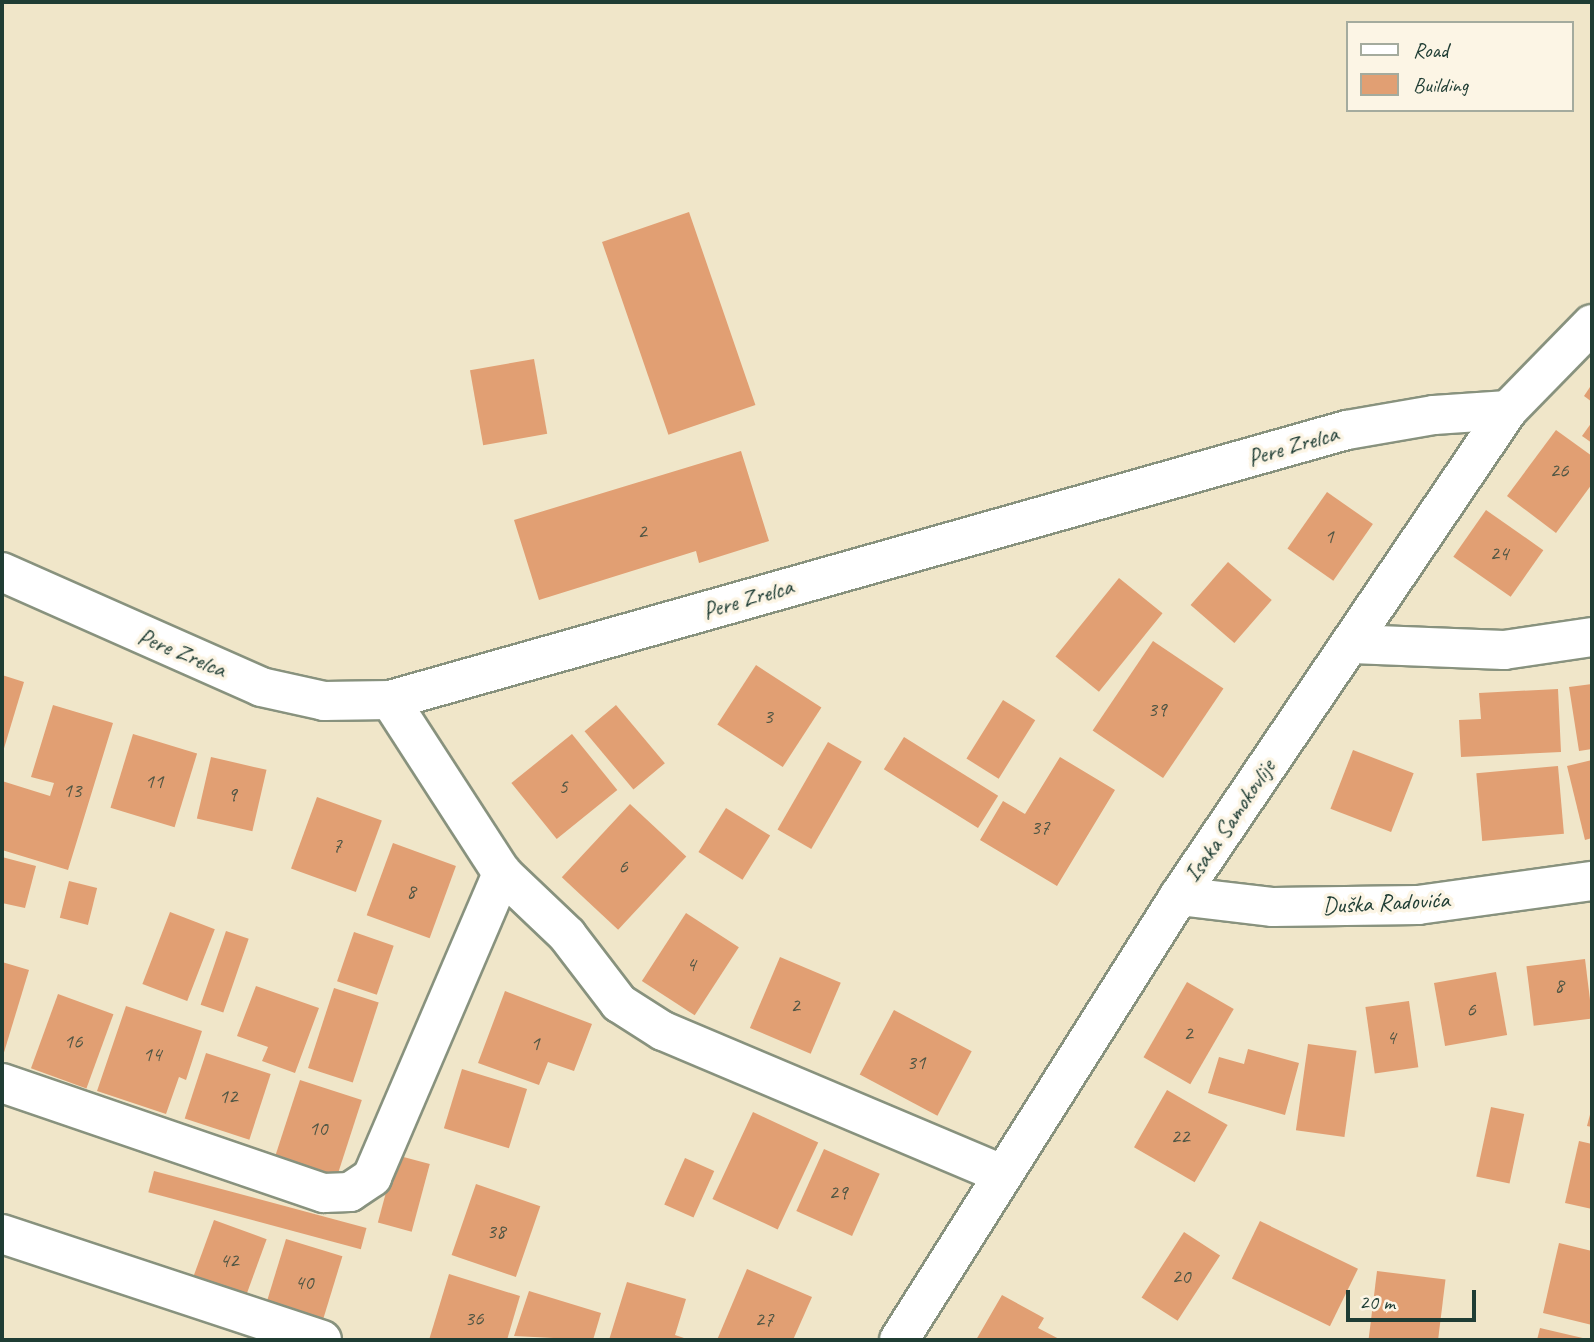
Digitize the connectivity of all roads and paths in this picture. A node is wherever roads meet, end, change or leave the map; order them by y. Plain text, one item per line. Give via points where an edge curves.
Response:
1 (1592, 324) edge
2 (1508, 410) junction
3 (2, 572) edge
4 (1592, 637) edge
5 (1352, 644) junction
6 (390, 700) junction
7 (502, 873) junction
8 (1592, 881) edge
9 (1179, 895) junction
10 (2, 1083) edge
11 (1002, 1174) junction
12 (2, 1234) edge
13 (307, 1338) edge
14 (899, 1340) edge

1 - 2 street, Isaka Samokovlije
2 - 5 street, Isaka Samokovlije
2 - 6 street, Pere Zrelca via 1434,415 1347,430
3 - 6 street, Pere Zrelca via 261,687 324,701
4 - 5 street via 1504,650
5 - 9 street, Isaka Samokovlije
6 - 7 street
7 - 10 street via 372,1177 350,1192 324,1193
7 - 11 street via 568,935 619,1003 663,1031
8 - 9 street, Duška Radovića via 1418,905 1273,907
9 - 11 street, Isaka Samokovlije
11 - 14 street, Isaka Samokovlije
12 - 13 street

